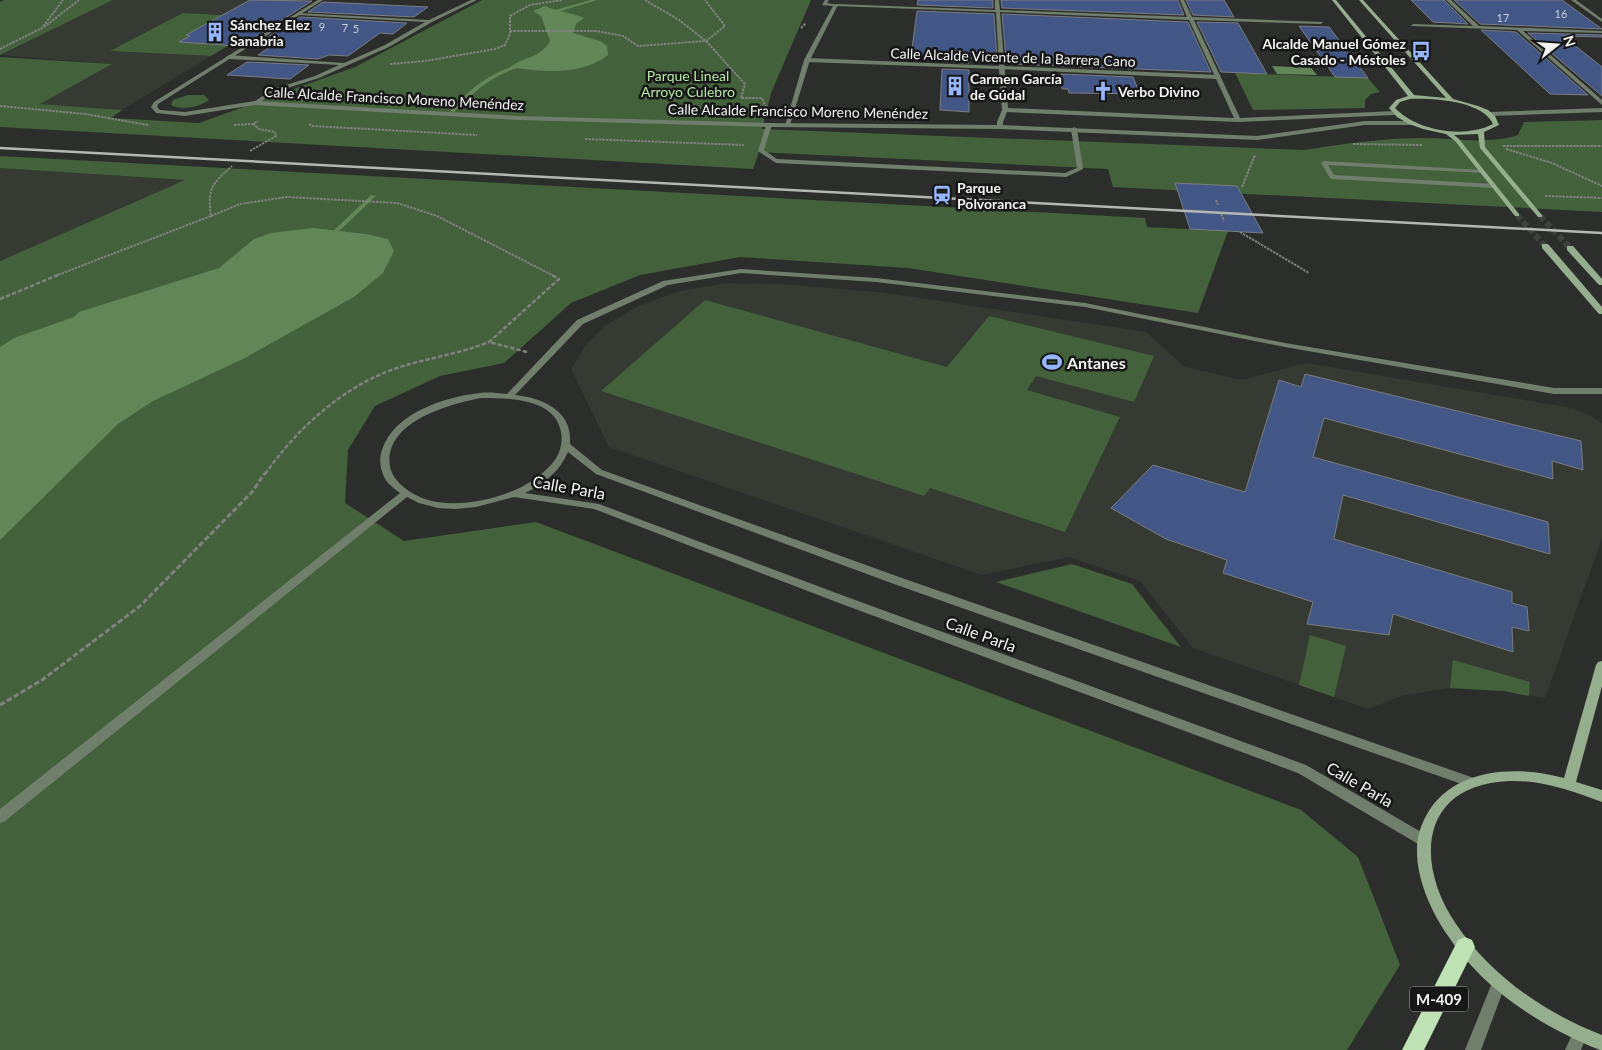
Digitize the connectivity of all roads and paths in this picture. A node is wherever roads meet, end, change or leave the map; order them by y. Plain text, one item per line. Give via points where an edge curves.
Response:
1 (63, 0) edge
2 (79, 0) edge
3 (321, 0) edge
4 (475, 0) edge
5 (562, 0) edge
6 (645, 0) edge
7 (705, 0) edge
8 (827, 0) edge
9 (997, 0) edge
10 (1182, 0) edge
11 (1334, 0) edge
12 (1361, 0) edge
13 (1448, 0) edge
14 (1572, 0) edge
15 (836, 5) junction
16 (997, 11) junction
17 (299, 14) junction
18 (1190, 18) junction
19 (430, 21) junction
20 (1602, 21) edge
21 (1321, 23) dead end
22 (1413, 25) dead end
23 (1477, 27) junction
24 (42, 28) junction
25 (1518, 29) junction
26 (510, 31) junction
27 (1602, 32) edge
28 (706, 41) junction
29 (0, 49) edge
30 (229, 57) junction
31 (807, 60) junction
32 (347, 64) junction
33 (390, 64) dead end
34 (1002, 68) junction
35 (1218, 77) junction
36 (1412, 97) junction
37 (1450, 99) junction
38 (255, 103) junction
39 (1602, 103) edge
40 (0, 106) edge
41 (1005, 110) junction
42 (1602, 110) edge
43 (1395, 113) junction
44 (1490, 114) junction
45 (1238, 120) junction
46 (788, 122) junction
47 (1410, 123) junction
48 (253, 124) dead end
49 (157, 125) dead end
50 (225, 125) dead end
51 (769, 125) junction
52 (1000, 127) junction
53 (1074, 129) junction
54 (1447, 132) junction
55 (1481, 132) junction
56 (1353, 144) dead end
57 (1602, 146) edge
58 (1462, 147) junction
59 (1258, 149) dead end
60 (232, 166) dead end
61 (1482, 172) junction
62 (1494, 186) junction
63 (1602, 186) edge
64 (1242, 187) dead end
65 (1522, 195) junction
66 (1602, 198) edge
67 (1216, 200) dead end
68 (1218, 205) dead end
69 (1222, 214) dead end
70 (1517, 215) tunnel mouth
71 (211, 216) junction
72 (1540, 216) tunnel mouth
73 (1224, 222) dead end
74 (1240, 232) dead end
75 (1545, 246) tunnel mouth
76 (1570, 248) tunnel mouth
77 (1309, 274) dead end
78 (1602, 282) edge
79 (0, 299) edge
80 (1602, 312) edge
81 (489, 342) junction
82 (546, 357) junction
83 (1602, 392) edge
84 (510, 395) junction
85 (567, 446) junction
86 (405, 494) junction
87 (514, 494) junction
88 (1602, 665) edge
89 (0, 705) edge
90 (1470, 782) junction
91 (1569, 784) junction
92 (1602, 796) edge
93 (0, 817) edge
94 (1424, 840) junction
95 (1465, 947) junction
96 (1500, 983) junction
97 (1579, 1035) junction
98 (1602, 1043) edge
99 (1413, 1050) edge
100 (1473, 1050) edge
101 (1573, 1050) edge

1 - 24 path
2 - 24 path
3 - 17 street
4 - 19 street
5 - 26 path via 530,5 510,16
6 - 28 path
7 - 28 path via 725,26
8 - 15 street via 824,4
9 - 16 street
10 - 18 street
11 - 36 main road
12 - 37 main road
13 - 23 street
14 - 20 street
15 - 16 street
15 - 31 street
16 - 18 street
16 - 34 street
17 - 19 street
17 - 30 street
18 - 21 street
18 - 35 street
19 - 32 street
22 - 23 street
23 - 25 street
24 - 29 path
25 - 27 street
25 - 39 street
26 - 28 path via 573,29 623,36 638,46
26 - 33 path via 505,44 495,49
28 - 46 path via 745,84 741,98 762,98 771,119
30 - 32 street
30 - 38 street, Calle Alcalde Francisco Moreno Menéndez via 154,107 158,112 185,114
31 - 34 street, Calle Alcalde Vicente de la Barrera Cano
31 - 46 street
32 - 38 street via 275,90
34 - 35 street, Calle Alcalde Vicente de la Barrera Cano
34 - 41 street
35 - 45 street
36 - 37 main road
36 - 43 main road via 1394,103
37 - 44 main road
38 - 51 street, Calle Alcalde Francisco Moreno Menéndez via 519,118
40 - 49 path via 85,114 138,126
41 - 45 street
41 - 52 street
42 - 44 street
43 - 45 street
43 - 47 main road
44 - 55 main road via 1496,125
46 - 51 street, Calle Alcalde Francisco Moreno Menéndez
46 - 52 street, Calle Alcalde Francisco Moreno Menéndez
47 - 53 street, Calle Alcalde Francisco Moreno Menéndez via 1365,123 1257,138
47 - 54 main road
48 - 50 path
51 - 53 street via 761,151 776,161 1066,175 1080,169
52 - 53 street, Calle Alcalde Francisco Moreno Menéndez
54 - 55 main road
54 - 58 main road
55 - 65 main road via 1482,148
56 - 58 path
57 - 63 path via 1496,146 1552,163
58 - 61 main road
59 - 64 path
60 - 71 path via 211,186 208,194
61 - 62 main road
61 - 62 street via 1324,163 1332,177
62 - 70 main road
65 - 66 path
65 - 72 main road
67 - 68 path
69 - 73 path
71 - 79 path
71 - 81 path via 240,204 287,197 396,203 437,216 559,280
74 - 77 path
75 - 80 main road
76 - 78 main road
81 - 82 path
81 - 89 path via 396,368 345,392 300,431 246,498 140,606 42,680
82 - 83 street via 580,322 666,283 741,272 876,280 1085,305 1285,346 1554,391
82 - 84 street
84 - 85 street via 535,401 554,412 566,428
84 - 86 street via 481,395 452,401 425,411 403,426 388,444 383,462 389,480
85 - 87 street via 558,464 540,480
85 - 90 street, Calle Parla via 600,472 898,581
86 - 87 street via 428,503 455,506
86 - 93 street
87 - 94 street, Calle Parla via 596,506 1302,769
88 - 91 main road
90 - 91 main road via 1499,776 1532,776
90 - 94 main road via 1447,795 1431,814
91 - 92 main road
94 - 95 main road via 1426,872 1440,909
95 - 96 main road
95 - 99 highway, M-409
96 - 97 main road via 1537,1012
96 - 100 street
97 - 98 main road
97 - 101 street

